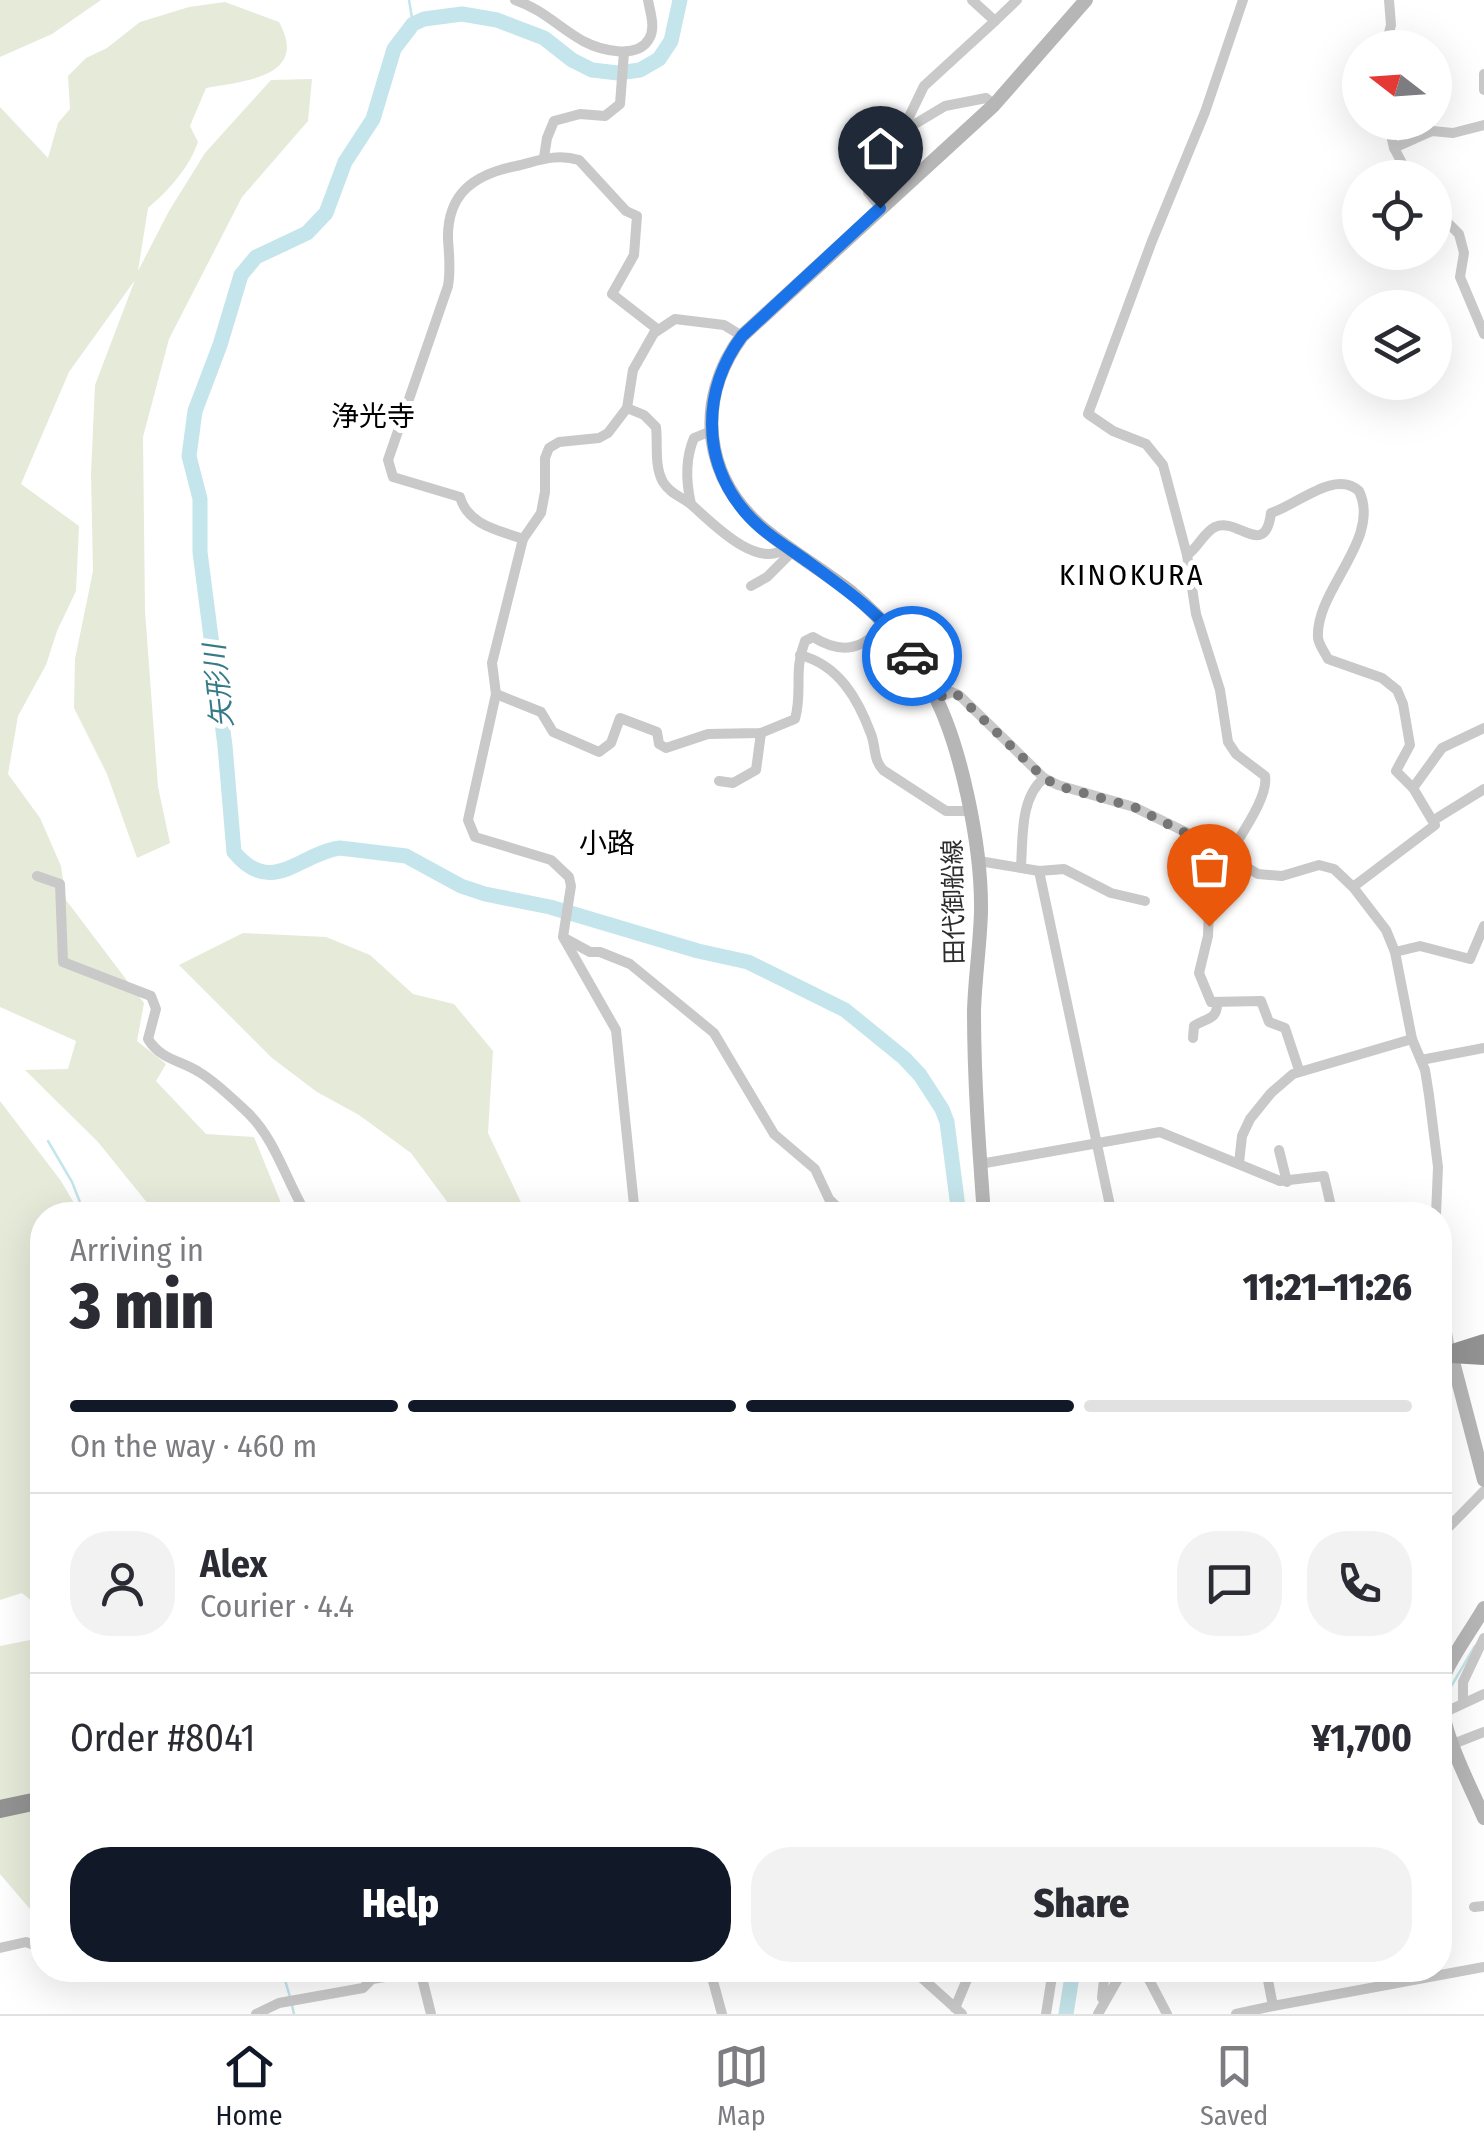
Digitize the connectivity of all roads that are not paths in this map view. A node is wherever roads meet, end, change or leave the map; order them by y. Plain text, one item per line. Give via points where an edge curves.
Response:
1 (515, 0) edge
2 (648, 0) edge
3 (972, 0) edge
4 (1017, 0) edge
5 (1086, 0) edge
6 (1243, 0) edge
7 (1389, 0) edge
8 (995, 22) junction
9 (1390, 30) edge
10 (624, 52) junction
11 (1484, 74) edge
12 (1484, 90) edge
13 (994, 106) junction
14 (1484, 125) edge
15 (905, 130) junction
16 (1392, 140) edge
17 (1394, 148) junction
18 (544, 157) junction
19 (1400, 160) edge
20 (880, 208) junction
21 (1452, 227) edge
22 (657, 329) junction
23 (1484, 334) edge
24 (742, 336) junction
25 (626, 408) junction
26 (711, 431) junction
27 (691, 504) junction
28 (523, 539) junction
29 (790, 549) junction
30 (1187, 555) junction
31 (751, 586) dead end
32 (886, 624) junction
33 (800, 656) junction
34 (496, 694) junction
35 (937, 698) junction
36 (761, 732) junction
37 (1482, 733) edge
38 (1044, 778) junction
39 (719, 781) dead end
40 (1413, 788) junction
41 (1484, 789) edge
42 (970, 811) junction
43 (1434, 820) junction
44 (1211, 846) junction
45 (1228, 857) junction
46 (979, 861) junction
47 (1021, 866) junction
48 (1039, 871) junction
49 (37, 876) dead end
50 (1353, 887) junction
51 (1145, 900) dead end
52 (1484, 926) edge
53 (564, 935) junction
54 (1395, 952) junction
55 (1217, 1002) junction
56 (1193, 1038) dead end
57 (1412, 1039) junction
58 (1484, 1048) edge
59 (1422, 1060) junction
60 (1299, 1070) junction
61 (1096, 1143) junction
62 (1279, 1150) dead end
63 (1239, 1163) junction
64 (980, 1164) junction
65 (1287, 1182) junction
66 (301, 1202) edge
67 (634, 1202) edge
68 (832, 1202) edge
69 (983, 1202) edge
70 (1109, 1202) edge
71 (1331, 1202) edge
72 (1437, 1202) edge
73 (1484, 1342) edge
74 (1452, 1352) edge
75 (1452, 1355) edge
76 (1484, 1356) edge
77 (1452, 1375) edge
78 (1484, 1480) edge
79 (1484, 1492) edge
80 (1452, 1517) edge
81 (1484, 1608) edge
82 (1484, 1638) edge
83 (1452, 1662) edge
84 (1484, 1694) edge
85 (1464, 1703) junction
86 (1452, 1708) edge
87 (1484, 1732) edge
88 (1453, 1744) joint
89 (30, 1803) edge
90 (0, 1809) edge
91 (1484, 1818) edge
92 (30, 1944) edge
93 (0, 1948) edge
94 (1484, 1967) edge
95 (1452, 1973) edge
96 (369, 1982) edge
97 (423, 1982) edge
98 (713, 1982) edge
99 (932, 1982) edge
100 (967, 1982) edge
101 (1052, 1982) edge
102 (1103, 1982) edge
103 (1116, 1982) edge
104 (1151, 1982) edge
105 (1269, 1982) edge
106 (1403, 1982) edge
107 (1274, 2006) junction
108 (959, 2011) edge
109 (256, 2014) edge
110 (431, 2014) edge
111 (722, 2014) edge
112 (1046, 2014) edge
113 (1098, 2014) edge
114 (1168, 2014) edge
115 (1236, 2014) edge

1 - 10 street via 543,11 587,44
2 - 10 street via 649,39
3 - 8 street
4 - 8 street
5 - 13 main road, 田代御船線
6 - 30 street via 1088,414 1156,454
7 - 9 street
8 - 15 street via 924,86
10 - 18 street via 620,104 604,116 554,121
11 - 12 street
13 - 15 street via 986,98 946,106
13 - 20 main road, 田代御船線
14 - 17 street via 1432,131
15 - 20 street via 869,186
16 - 17 street
17 - 19 street
18 - 22 street via 579,160 636,216 634,254 612,294
18 - 28 street via 502,168 456,198 448,286 388,460 393,477 460,497 476,522
20 - 24 main road, 田代御船線
21 - 23 street via 1464,254 1460,276
22 - 24 street via 684,319
22 - 25 street via 633,370
24 - 26 main road, 田代御船線 via 714,389
25 - 27 street via 653,420 662,479
25 - 28 street via 599,438 550,448 541,513
26 - 27 street via 694,438 690,448
26 - 29 main road, 田代御船線 via 728,488 746,513
27 - 29 street via 735,542 769,554
28 - 34 street via 492,663
29 - 31 street
29 - 32 main road, 田代御船線
30 - 40 street via 1216,526 1262,533 1272,513 1323,486 1348,484 1359,491 1366,513 1318,640 1328,659 1397,690 1410,745 1396,770
30 - 45 street via 1230,748 1267,784
32 - 33 street via 846,650 810,637
32 - 35 main road, 田代御船線
33 - 36 street via 796,719
33 - 42 street via 824,665 850,690 883,770 946,812
34 - 36 street via 542,712 553,732 599,752 611,743 620,718 657,732 666,748 708,734
34 - 53 street via 470,830 474,838 558,864 570,890
35 - 38 street via 959,696
35 - 42 main road, 田代御船線
36 - 39 street via 756,770 733,783
37 - 40 street via 1442,748
38 - 44 street via 1134,807
38 - 47 street via 1028,805
40 - 43 street
41 - 43 street
42 - 46 main road, 田代御船線
43 - 50 street via 1430,831
44 - 45 street
44 - 55 street via 1197,862 1208,908 1199,973 1210,1001
45 - 50 street via 1270,877 1326,866
46 - 47 street
46 - 64 main road, 田代御船線 via 974,1006
47 - 48 street
48 - 51 street via 1064,870 1111,893
48 - 61 street
49 - 66 street via 60,884 63,962 150,996 156,1009 148,1039 155,1050 199,1072 254,1120
50 - 54 street
52 - 54 street via 1470,959 1420,946
53 - 67 street via 616,1030
53 - 68 street via 590,952 630,964 714,1033 774,1134 815,1168
54 - 57 street
55 - 56 street via 1212,1019 1194,1026
55 - 60 street via 1261,1001 1270,1022 1285,1028
57 - 59 street
57 - 60 street
58 - 59 street
59 - 72 street via 1438,1167
60 - 63 street via 1258,1107 1242,1136
61 - 63 street via 1160,1132
61 - 64 street
61 - 70 street
62 - 65 street
63 - 65 street
64 - 69 main road, 田代御船線
65 - 71 street via 1324,1176
73 - 74 highway
75 - 76 highway
77 - 78 main road
79 - 80 street
81 - 83 main road
82 - 85 street via 1463,1682
84 - 85 street
85 - 86 street
87 - 88 street
88 - 91 main road
89 - 90 highway
92 - 93 street
94 - 95 street
96 - 109 street
97 - 110 street
98 - 111 street
99 - 108 street
100 - 108 street
101 - 112 street
102 - 113 street
103 - 113 street
104 - 114 street
105 - 107 street
106 - 107 street
107 - 115 street

